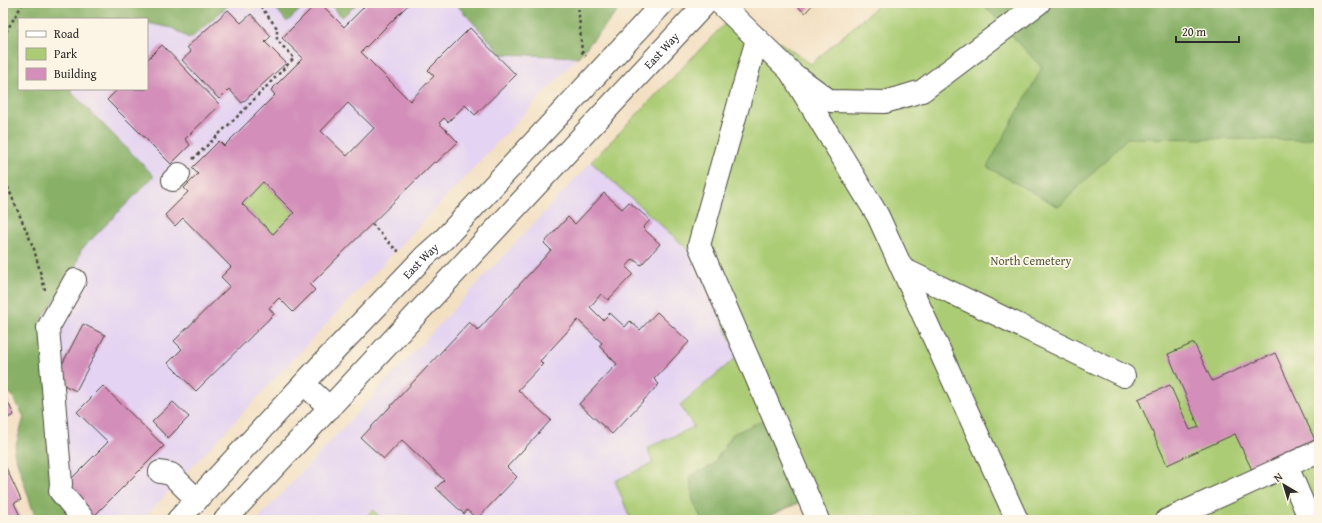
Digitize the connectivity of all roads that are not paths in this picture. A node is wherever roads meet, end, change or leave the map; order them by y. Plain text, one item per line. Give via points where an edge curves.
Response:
1 (663, 3) edge
2 (706, 3) edge
3 (720, 3) edge
4 (1039, 3) edge
5 (639, 29) junction
6 (757, 39) junction
7 (663, 50) junction
8 (790, 71) junction
9 (496, 183) junction
10 (520, 204) junction
11 (903, 269) junction
12 (75, 280) dead end
13 (1124, 376) dead end
14 (304, 384) junction
15 (330, 408) junction
16 (1319, 451) edge
17 (1286, 466) junction
18 (160, 472) dead end
19 (197, 500) junction
20 (1188, 515) edge
21 (84, 520) edge
22 (178, 520) edge
23 (225, 520) edge
24 (818, 520) edge
25 (1017, 520) edge
26 (1167, 520) edge
27 (1310, 520) edge

1 - 5 street, East Way
2 - 7 street, East Way
3 - 6 street
4 - 8 street via 922,91 885,102 830,100
5 - 7 street
5 - 9 street, East Way
6 - 8 street
6 - 24 street via 699,245
7 - 10 street, East Way
8 - 11 street via 878,216
9 - 10 street
9 - 14 street, East Way
10 - 15 street, East Way
11 - 13 street
11 - 25 street
12 - 21 street via 48,328 60,491
14 - 15 street
14 - 19 street, East Way
15 - 23 street, East Way
16 - 17 street
17 - 20 street
17 - 27 street
18 - 19 street via 171,474
19 - 22 street, East Way
20 - 26 street

